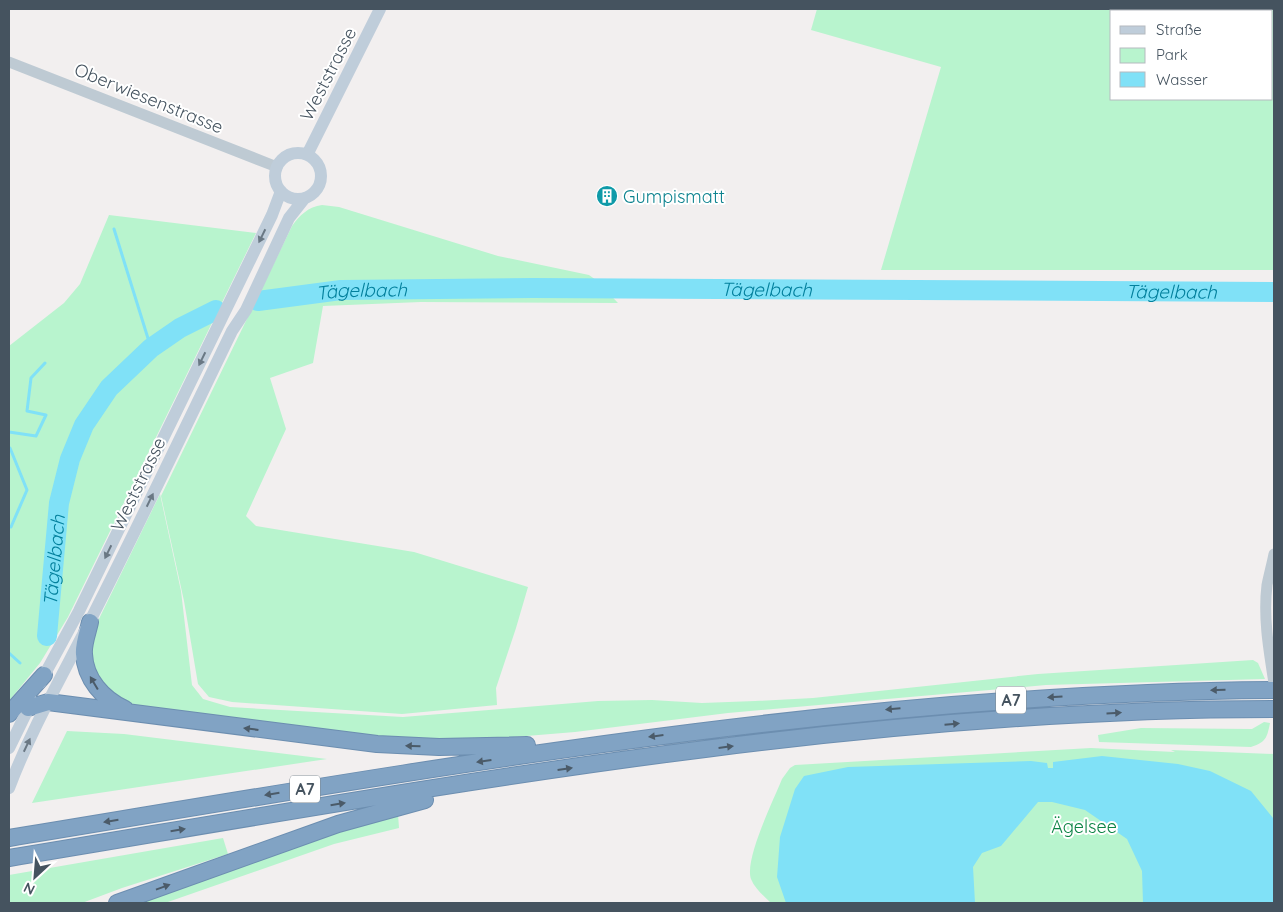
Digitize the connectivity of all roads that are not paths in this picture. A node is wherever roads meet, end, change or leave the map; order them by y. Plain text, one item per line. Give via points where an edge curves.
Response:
1 (380, 9) edge
2 (9, 62) edge
3 (307, 155) junction
4 (277, 167) junction
5 (281, 191) junction
6 (304, 199) junction
7 (1274, 554) edge
8 (90, 622) junction
9 (44, 675) junction
10 (1272, 687) edge
11 (48, 702) junction
12 (28, 708) junction
13 (1272, 709) edge
14 (9, 714) edge
15 (149, 716) junction
16 (602, 743) junction
17 (9, 748) edge
18 (516, 776) junction
19 (9, 788) edge
20 (9, 838) edge
21 (9, 858) edge
22 (117, 903) edge

1 - 3 main road, Weststrasse
2 - 4 street, Oberwiesenstrasse
3 - 4 main road via 290,155
3 - 6 main road, Weststrasse via 320,167 321,176 316,191
4 - 5 main road via 275,180
5 - 6 main road via 291,198
5 -> 9 main road, Weststrasse via 83,603
8 -> 6 main road, Weststrasse via 232,331 246,310 288,218
7 - 10 street via 1267,584 1266,610
8 - 11 main road, Weststrasse
15 -> 8 highway, A7 via 113,703 95,685 87,670 84,653
9 - 12 main road, Weststrasse
9 - 14 highway
10 -> 16 highway, A7 via 958,703
11 - 12 highway, A7
11 - 15 highway, A7
19 -> 11 main road, Weststrasse
12 - 17 main road, Weststrasse
18 -> 13 highway, A7 via 755,744 949,724 1116,713
16 -> 15 highway, A7 via 401,746
16 -> 20 highway, A7
21 -> 18 highway, A7
22 -> 18 highway, A7 via 338,824

